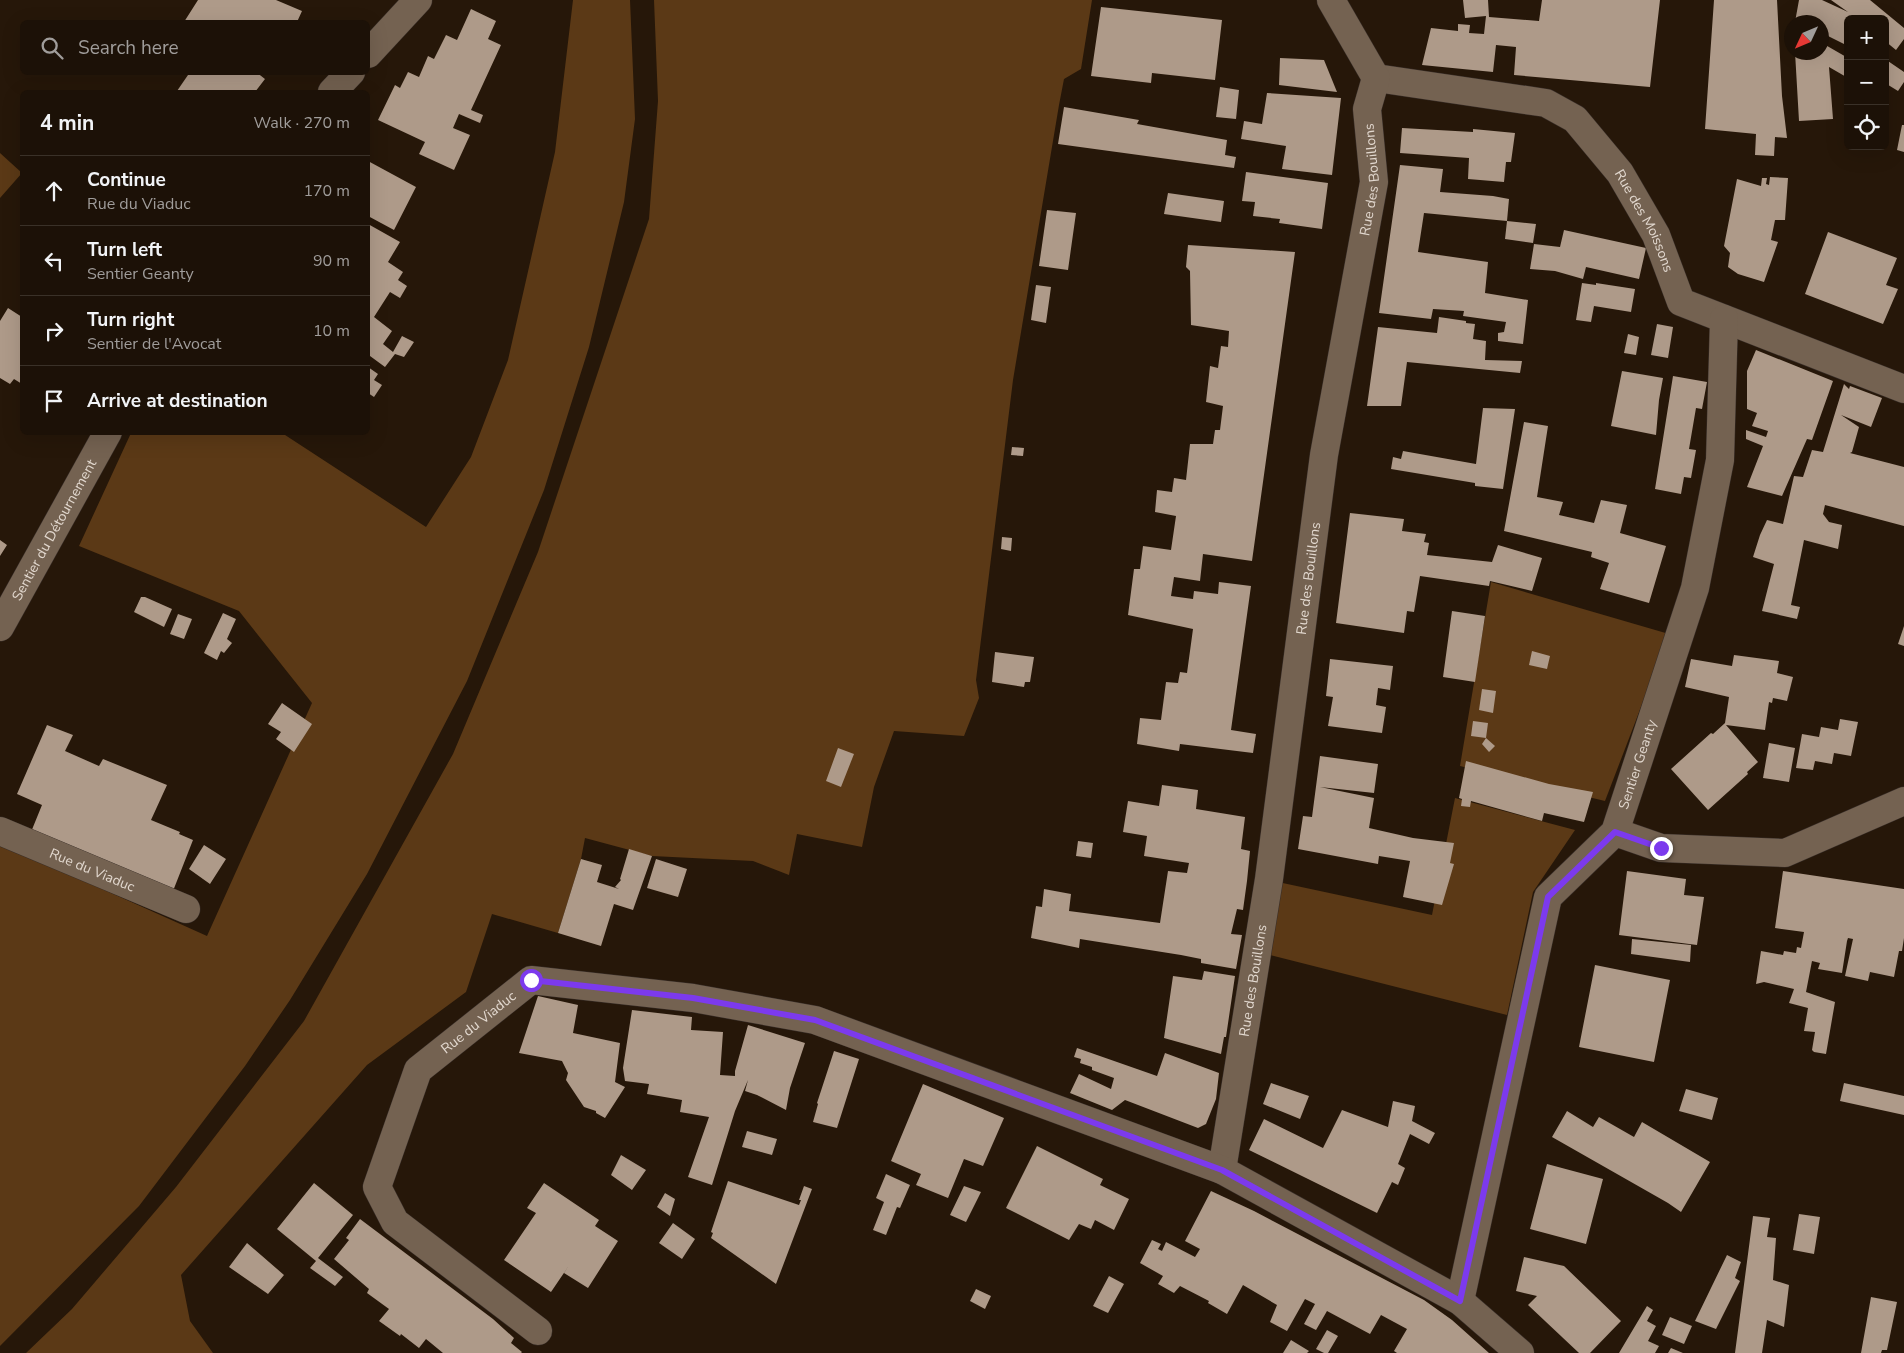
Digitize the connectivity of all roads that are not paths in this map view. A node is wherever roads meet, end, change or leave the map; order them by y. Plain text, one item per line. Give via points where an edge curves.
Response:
1 (418, 0) edge
2 (1331, 0) edge
3 (370, 52) edge
4 (348, 75) edge
5 (1376, 78) junction
6 (334, 90) edge
7 (1724, 319) junction
8 (1904, 389) edge
9 (106, 435) edge
10 (0, 627) edge
11 (1904, 801) edge
12 (0, 831) edge
13 (1615, 832) junction
14 (186, 909) dead end
15 (1222, 1170) junction
16 (1460, 1301) junction
17 (538, 1331) dead end
18 (1520, 1353) edge

1 - 3 street
2 - 5 street
4 - 6 street
5 - 7 street, Rue des Moissons via 1546,103 1575,118 1620,173 1656,235 1681,302
5 - 15 street, Rue des Bouillons via 1367,109 1374,182 1324,455 1269,879
7 - 8 street, Rue des Moissons
7 - 13 street, Sentier Geanty via 1720,460 1695,588
9 - 10 street, Sentier du Détournement
11 - 13 street via 1785,853 1661,848
12 - 14 street, Rue du Viaduc
13 - 16 street, Sentier Geanty via 1548,897
15 - 16 street, Rue du Viaduc
15 - 17 street, Rue du Viaduc via 815,1020 693,998 531,980 418,1070 377,1187 395,1222
16 - 18 street, Rue du Viaduc

